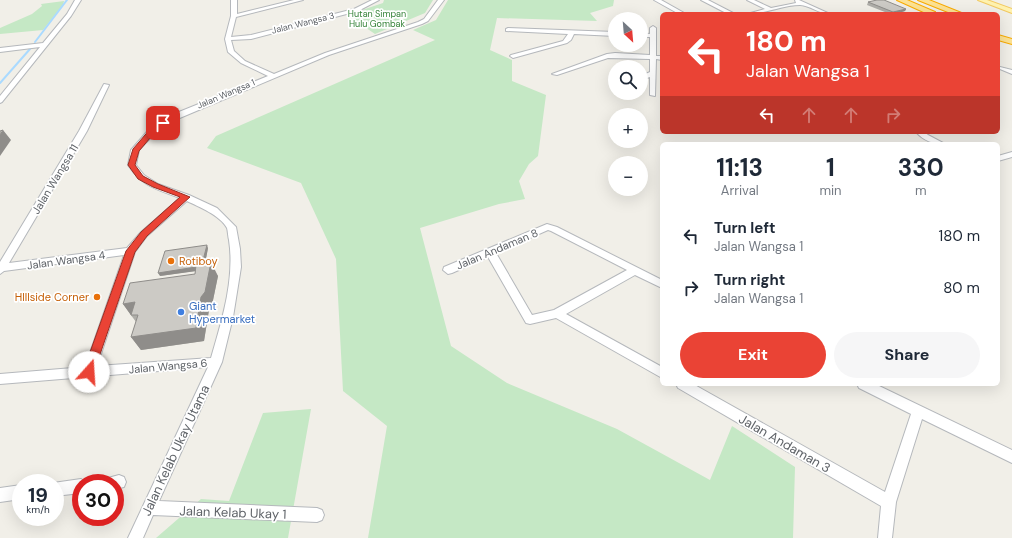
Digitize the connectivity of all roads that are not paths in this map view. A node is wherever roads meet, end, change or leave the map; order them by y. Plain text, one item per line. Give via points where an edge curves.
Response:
1 (78, 0) edge
2 (234, 0) edge
3 (300, 0) edge
4 (376, 0) edge
5 (441, 0) edge
6 (657, 0) edge
7 (704, 0) edge
8 (750, 0) edge
9 (796, 0) edge
10 (901, 0) edge
11 (912, 0) edge
12 (922, 0) edge
13 (981, 0) edge
14 (805, 1) edge
15 (821, 6) dead end
16 (771, 10) junction
17 (1012, 11) edge
18 (678, 12) edge
19 (728, 12) edge
20 (760, 12) edge
21 (824, 12) edge
22 (932, 12) edge
23 (944, 12) edge
24 (955, 12) edge
25 (234, 16) junction
26 (653, 28) dead end
27 (1000, 29) edge
28 (508, 30) dead end
29 (572, 32) junction
30 (1000, 33) edge
31 (1012, 33) edge
32 (608, 34) edge
33 (648, 36) edge
34 (653, 36) junction
35 (1012, 37) edge
36 (1000, 38) edge
37 (228, 39) junction
38 (1012, 42) edge
39 (44, 45) junction
40 (0, 50) edge
41 (513, 56) dead end
42 (653, 57) junction
43 (660, 58) edge
44 (1002, 68) dead end
45 (1012, 72) edge
46 (653, 73) junction
47 (555, 74) dead end
48 (272, 75) junction
49 (648, 75) edge
50 (106, 85) dead end
51 (653, 95) dead end
52 (0, 101) edge
53 (922, 134) edge
54 (936, 142) edge
55 (1012, 154) edge
56 (1000, 158) edge
57 (186, 197) junction
58 (130, 251) junction
59 (490, 252) junction
60 (1, 269) edge
61 (448, 270) dead end
62 (634, 271) junction
63 (660, 283) edge
64 (557, 314) junction
65 (216, 362) junction
66 (89, 372) junction
67 (660, 372) edge
68 (0, 380) edge
69 (686, 386) edge
70 (867, 386) edge
71 (918, 411) junction
72 (1012, 457) edge
73 (12, 493) edge
74 (0, 494) edge
75 (889, 502) junction
76 (149, 508) junction
77 (317, 515) dead end
78 (135, 538) edge
79 (885, 538) edge

1 - 39 street
2 - 25 street
3 - 25 street
4 - 37 street, Jalan Wangsa 3 via 356,10 251,37
5 - 48 street, Jalan Wangsa 1 via 420,23 353,44
6 - 18 street
7 - 19 street
8 - 16 street
9 - 14 street
10 - 22 highway
11 - 23 highway
12 - 24 highway
13 - 17 main road
14 - 15 street
14 - 16 street
14 - 21 street
16 - 20 street
25 - 37 street
26 - 34 street
27 - 31 highway
28 - 29 street
29 - 32 street
29 - 41 street via 569,40
30 - 35 highway
33 - 34 street
34 - 42 street
36 - 38 highway
37 - 48 street via 231,52 243,62
39 - 40 street
39 - 52 street
42 - 43 street
42 - 46 street
42 - 47 street via 607,56
44 - 45 street
46 - 49 street
46 - 51 street
48 - 57 street, Jalan Wangsa 1 via 172,118 154,129 135,150 132,165 141,177 155,186
50 - 60 street, Jalan Wangsa 11 via 83,131
53 - 54 street
55 - 56 street
57 - 58 street via 144,234
57 - 65 street, Jalan Wangsa 1 via 214,210 231,227 234,238 236,267 228,317
58 - 60 street, Jalan Wangsa 4
58 - 66 street
59 - 61 street, Jalan Andaman 8
59 - 62 street, Jalan Andaman 8 via 547,227
59 - 64 street via 530,320
62 - 63 street
62 - 64 street
64 - 67 street
65 - 66 street, Jalan Wangsa 6
65 - 76 street, Jalan Kelab Ukay Utama
66 - 68 street, Jalan Wangsa 6
69 - 75 street, Jalan Andaman 3
70 - 71 street
71 - 72 street
71 - 75 street
73 - 74 street
75 - 79 street
76 - 77 street, Jalan Kelab Ukay 1
76 - 78 street, Jalan Kelab Ukay Utama

